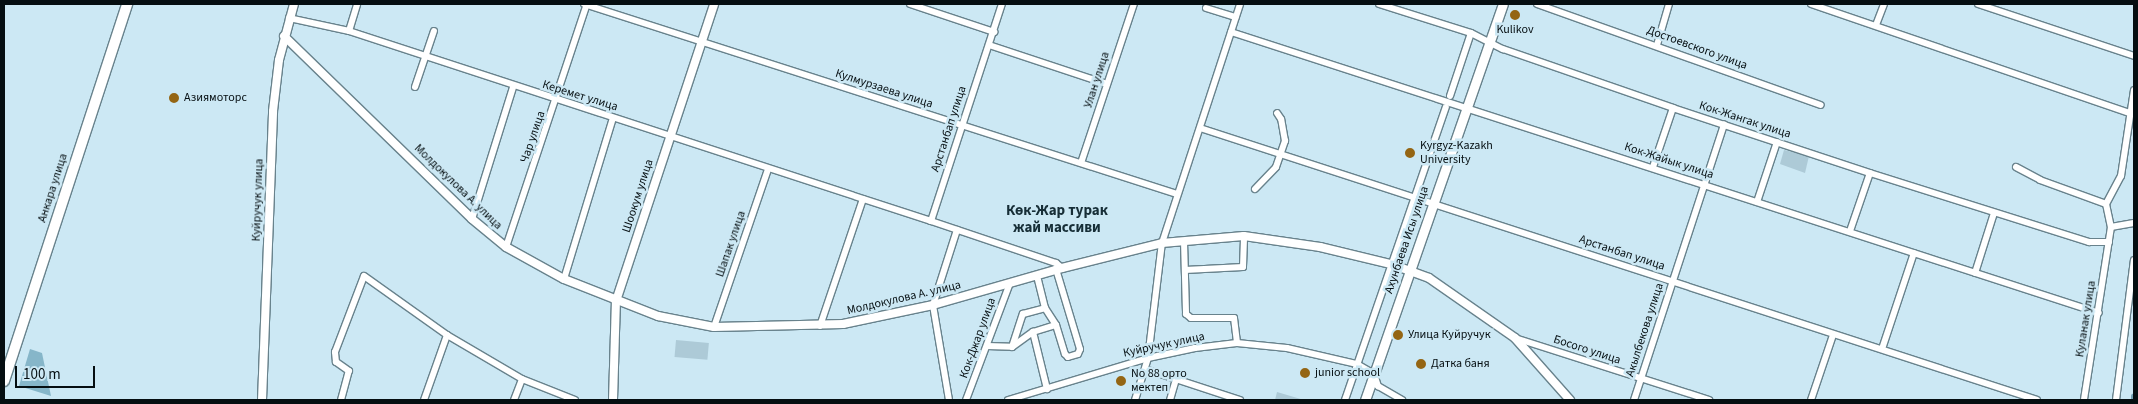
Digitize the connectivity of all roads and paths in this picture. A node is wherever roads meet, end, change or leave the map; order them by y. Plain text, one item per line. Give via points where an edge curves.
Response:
1 (127, 4) edge
2 (294, 4) edge
3 (357, 4) edge
4 (586, 4) edge
5 (714, 4) edge
6 (910, 4) edge
7 (1002, 4) edge
8 (1134, 4) edge
9 (1240, 4) edge
10 (1379, 4) edge
11 (1503, 4) edge
12 (1537, 4) edge
13 (1562, 4) edge
14 (1669, 4) edge
15 (1812, 4) edge
16 (1884, 4) edge
17 (1978, 4) edge
18 (1206, 8) dead end
19 (1562, 12) junction
20 (1236, 17) junction
21 (290, 18) junction
22 (1876, 25) junction
23 (349, 31) junction
24 (434, 31) dead end
25 (994, 32) junction
26 (1231, 32) junction
27 (1472, 33) junction
28 (284, 36) junction
29 (701, 41) junction
30 (1490, 43) junction
31 (989, 45) junction
32 (1657, 45) junction
33 (2134, 56) edge
34 (426, 57) junction
35 (1107, 84) junction
36 (513, 86) junction
37 (415, 87) dead end
38 (2134, 90) edge
39 (1450, 96) dead end
40 (557, 101) junction
41 (1821, 105) dead end
42 (1446, 106) dead end
43 (1466, 107) junction
44 (1672, 108) junction
45 (1277, 113) dead end
46 (2130, 113) junction
47 (613, 118) junction
48 (1724, 124) junction
49 (962, 126) junction
50 (1200, 128) junction
51 (669, 136) junction
52 (1777, 142) junction
53 (1280, 154) junction
54 (1081, 163) junction
55 (2016, 166) dead end
56 (1653, 167) junction
57 (768, 169) junction
58 (1870, 173) junction
59 (1704, 184) junction
60 (1255, 189) dead end
61 (1178, 194) junction
62 (1416, 197) junction
63 (863, 199) junction
64 (1433, 202) junction
65 (1757, 202) junction
66 (2106, 204) junction
67 (1994, 213) junction
68 (472, 219) junction
69 (930, 221) junction
70 (2134, 223) edge
71 (2111, 227) junction
72 (957, 230) junction
73 (1850, 232) junction
74 (1244, 236) junction
75 (1184, 240) junction
76 (2109, 242) junction
77 (1162, 244) junction
78 (506, 247) junction
79 (1914, 253) junction
80 (2134, 260) edge
81 (1391, 264) junction
82 (1059, 269) junction
83 (1409, 269) junction
84 (1185, 270) junction
85 (1974, 273) junction
86 (1037, 275) junction
87 (564, 279) junction
88 (1672, 282) junction
89 (1010, 283) junction
90 (616, 301) junction
91 (933, 305) junction
92 (1045, 308) junction
93 (2099, 313) junction
94 (1056, 325) junction
95 (820, 326) junction
96 (714, 327) junction
97 (1033, 332) junction
98 (1833, 334) junction
99 (448, 335) junction
100 (1515, 338) junction
101 (1237, 343) junction
102 (987, 346) junction
103 (1012, 347) junction
104 (1882, 349) junction
105 (1148, 358) junction
106 (1357, 364) junction
107 (1145, 369) junction
108 (1374, 374) junction
109 (522, 379) junction
110 (1176, 379) junction
111 (1641, 379) junction
112 (4, 381) edge
113 (1047, 390) junction
114 (262, 400) edge
115 (341, 400) edge
116 (426, 400) edge
117 (514, 400) edge
118 (575, 400) edge
119 (613, 400) edge
120 (950, 400) edge
121 (966, 400) edge
122 (1008, 400) edge
123 (1135, 400) edge
124 (1170, 400) edge
125 (1240, 400) edge
126 (1345, 400) edge
127 (1364, 400) edge
128 (1402, 400) edge
129 (1570, 400) edge
130 (1634, 400) edge
131 (1706, 400) edge
132 (1811, 400) edge
133 (2037, 400) edge
134 (2084, 400) edge
135 (2116, 400) edge

1 - 112 main road, Анкара улица
2 - 21 street, Куйручук улица
3 - 23 street
4 - 29 street, Кулмурзаева улица
4 - 40 street, Чар улица
5 - 29 street, Шоокум улица
6 - 25 street
7 - 25 street, Арстанбап улица
8 - 35 street, Улан улица
9 - 20 street
10 - 27 street, Кок-Жангак улица
11 - 30 main road, Ахунбаева Исы улица
12 - 19 street, Достоевского улица
13 - 19 street
14 - 32 street
15 - 22 street
16 - 22 street
17 - 33 street
18 - 20 street
19 - 32 street, Достоевского улица
20 - 26 street
21 - 23 street, Керемет улица
21 - 28 street, Куйручук улица
22 - 46 street
23 - 34 street, Керемет улица
24 - 34 street
25 - 31 street, Арстанбап улица
26 - 43 street, Кок-Жайык улица
26 - 50 street
27 - 30 street, Кок-Жангак улица
27 - 39 street
28 - 68 street, Молдокулова А. улица
28 - 114 street, Куйручук улица via 273,111
29 - 49 street, Кулмурзаева улица
29 - 51 street, Шоокум улица
30 - 43 main road, Ахунбаева Исы улица
30 - 44 street, Кок-Жангак улица
31 - 35 street
31 - 49 street, Арстанбап улица
32 - 41 street, Достоевского улица
34 - 36 street, Керемет улица
34 - 37 street
35 - 54 street, Улан улица
36 - 40 street, Керемет улица
36 - 68 street
38 - 46 street
40 - 47 street, Керемет улица
40 - 78 street, Чар улица
42 - 62 street
43 - 56 street, Кок-Жайык улица
43 - 64 main road, Ахунбаева Исы улица
44 - 48 street, Кок-Жангак улица
44 - 56 street
45 - 53 street via 1285,134
46 - 66 street via 2121,176
47 - 51 street, Керемет улица
47 - 87 street
48 - 52 street, Кок-Жангак улица
48 - 59 street, Акылбекова улица
49 - 54 street, Кулмурзаева улица
49 - 69 street, Арстанбап улица
50 - 53 street, Арстанбап улица
50 - 61 street
51 - 57 street, Керемет улица
51 - 90 street, Шоокум улица
52 - 58 street, Кок-Жангак улица
52 - 65 street
53 - 60 street via 1276,167
53 - 62 street, Арстанбап улица
54 - 61 street, Кулмурзаева улица
55 - 66 street via 2040,180
56 - 59 street, Кок-Жайык улица
57 - 63 street, Керемет улица
57 - 96 street, Шапак улица
58 - 67 street, Кок-Жангак улица
58 - 73 street
59 - 65 street, Кок-Жайык улица
59 - 88 street, Акылбекова улица
61 - 77 street
62 - 64 street, Арстанбап улица
62 - 81 street
63 - 69 street, Керемет улица
63 - 95 street
64 - 83 main road, Ахунбаева Исы улица
64 - 88 street, Арстанбап улица
65 - 73 street, Кок-Жайык улица
66 - 71 street
67 - 76 street, Кок-Жангак улица via 2089,242
67 - 85 street
68 - 78 street, Молдокулова А. улица
69 - 72 street, Керемет улица
70 - 71 street
71 - 76 street
72 - 82 street, Керемет улица
72 - 91 street
73 - 79 street, Кок-Жайык улица
74 - 75 street, Молдокулова А. улица
74 - 81 street, Молдокулова А. улица via 1320,247
74 - 84 street via 1243,267
75 - 77 street, Молдокулова А. улица
75 - 84 street
76 - 93 street, Куланак улица
77 - 82 street, Молдокулова А. улица
77 - 105 street
78 - 87 street, Молдокулова А. улица
79 - 85 street, Кок-Жайык улица
79 - 104 street
80 - 135 street
81 - 83 street, Молдокулова А. улица
81 - 106 street
82 - 86 street, Молдокулова А. улица
82 - 94 street via 1080,349 1078,354 1068,357 1065,354
83 - 100 street, Молдокулова А. улица via 1429,278
83 - 108 main road, Ахунбаева Исы улица
84 - 101 street via 1188,317 1234,318
85 - 93 street, Кок-Жайык улица
86 - 89 street, Молдокулова А. улица
86 - 92 street
87 - 90 street, Молдокулова А. улица
88 - 98 street, Арстанбап улица
88 - 111 street, Акылбекова улица
89 - 91 street, Молдокулова А. улица
89 - 102 street, Кок-Джар улица
90 - 96 street, Молдокулова А. улица via 658,316
90 - 119 street, Шоокум улица
91 - 95 street, Молдокулова А. улица
91 - 120 street
92 - 94 street
92 - 103 street via 1023,314
93 - 134 street, Куланак улица
94 - 97 street
95 - 96 street, Молдокулова А. улица
97 - 103 street
97 - 113 street
98 - 104 street, Арстанбап улица
98 - 132 street
99 - 109 street
99 - 115 street via 364,276 335,352 336,362 349,371
99 - 116 street
100 - 111 street, Босого улица
100 - 129 street, Молдокулова А. улица
101 - 105 street, Куйручук улица
101 - 106 street, Куйручук улица via 1288,348
102 - 103 street
102 - 121 street, Кок-Джар улица
104 - 133 street, Арстанбап улица
105 - 107 street
105 - 113 street, Куйручук улица
106 - 108 street, Куйручук улица
106 - 126 street
107 - 110 street
107 - 123 street
108 - 127 main road, Ахунбаева Исы улица
108 - 128 street, Куйручук улица via 1378,386
109 - 117 street
109 - 118 street
110 - 124 street
110 - 125 street
111 - 130 street, Акылбекова улица
111 - 131 street, Босого улица
113 - 122 street, Куйручук улица

